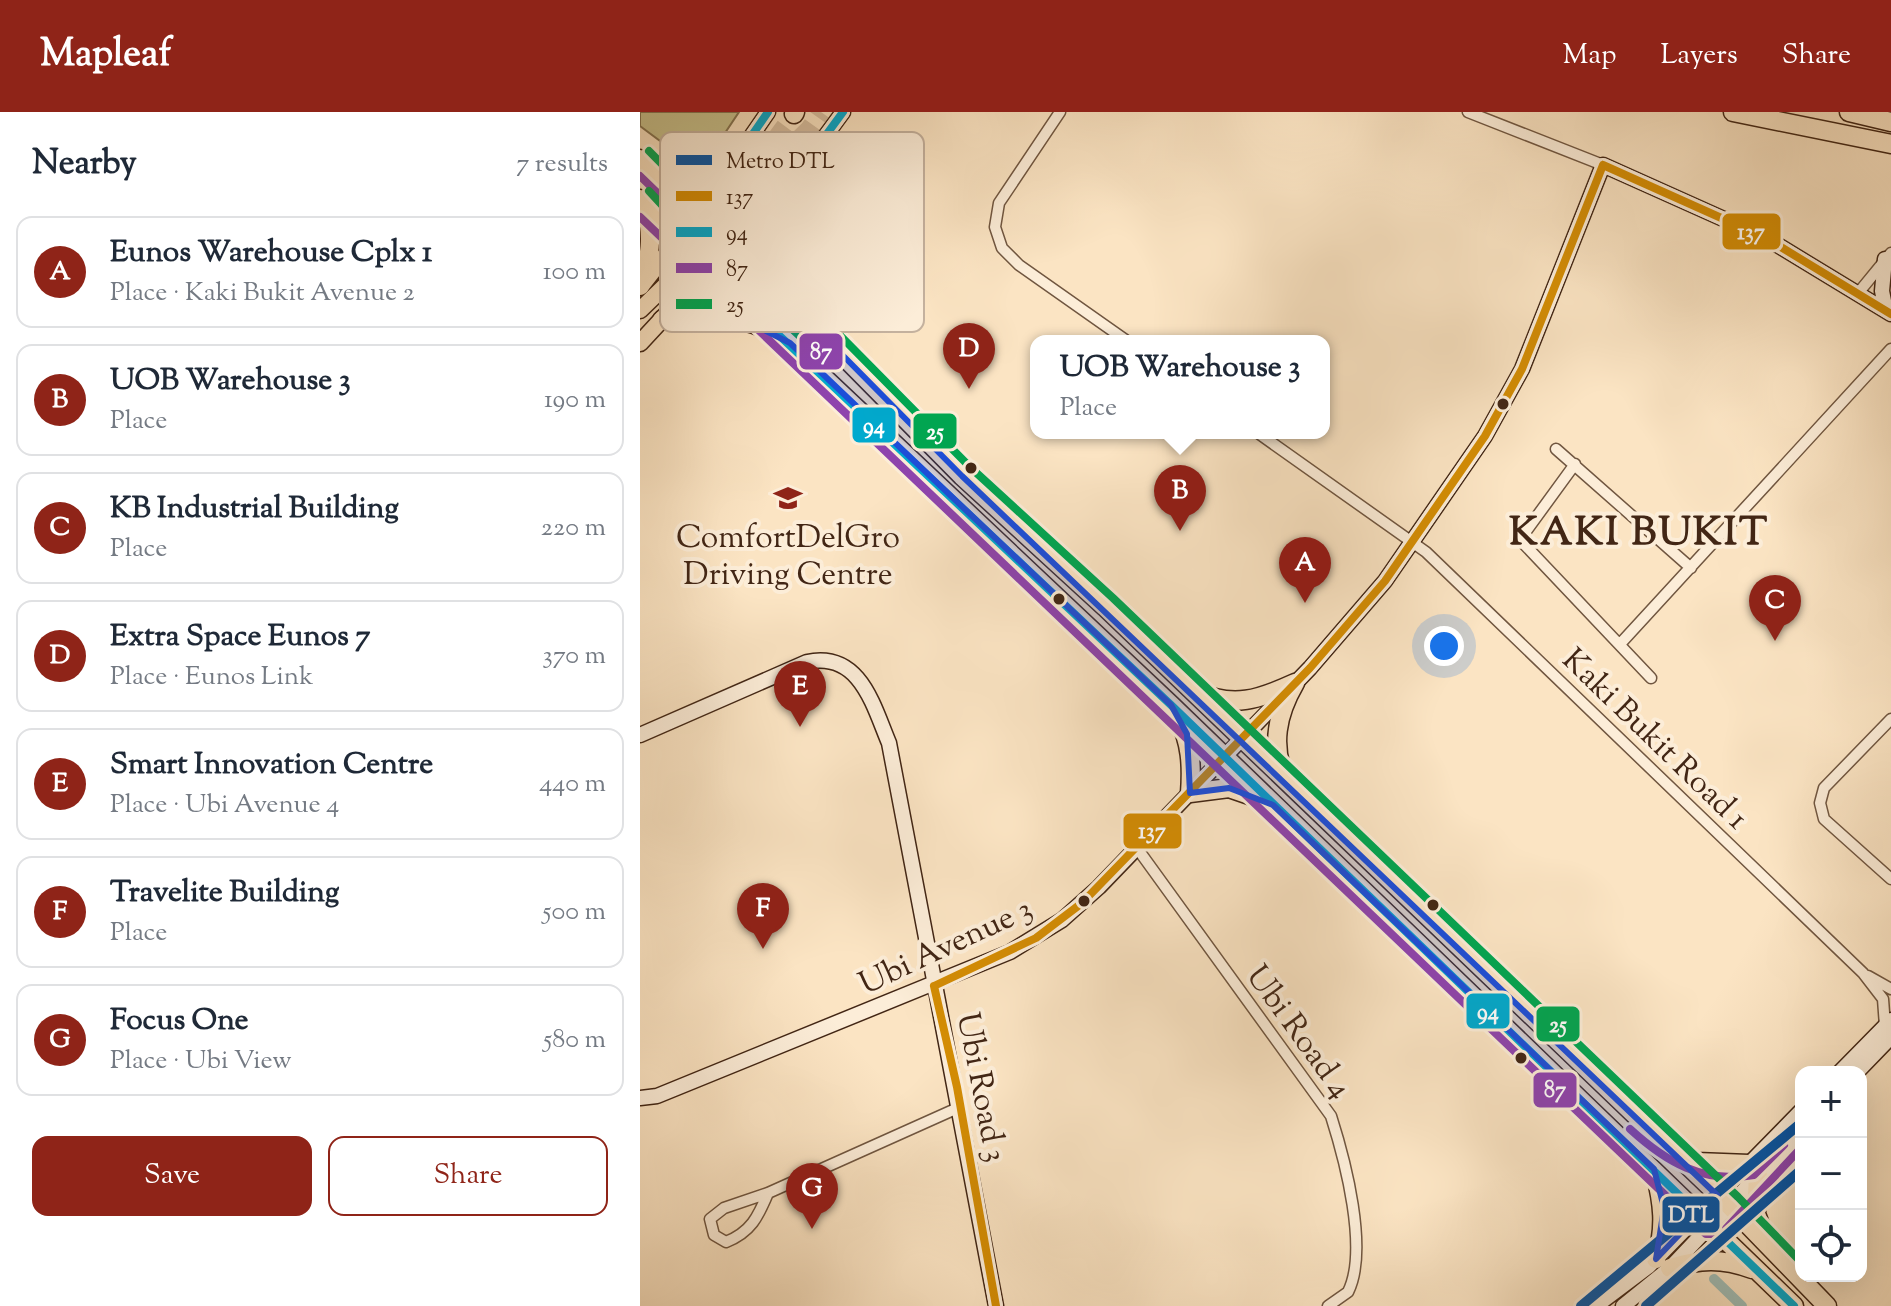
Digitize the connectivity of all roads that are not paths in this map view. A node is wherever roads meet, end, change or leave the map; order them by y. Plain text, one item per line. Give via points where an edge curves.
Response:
1 (768, 112) edge
2 (843, 112) edge
3 (1060, 112) edge
4 (1468, 112) edge
5 (1733, 112) edge
6 (1849, 112) edge
7 (1891, 122) edge
8 (755, 132) edge
9 (828, 132) edge
10 (1854, 135) junction
11 (1891, 144) edge
12 (1891, 152) edge
13 (645, 164) edge
14 (1603, 165) junction
15 (660, 179) edge
16 (642, 201) edge
17 (660, 220) edge
18 (1888, 256) edge
19 (660, 263) edge
20 (640, 286) edge
21 (1859, 292) junction
22 (660, 295) edge
23 (640, 310) edge
24 (1889, 312) edge
25 (660, 322) edge
26 (768, 332) edge
27 (778, 332) edge
28 (820, 332) edge
29 (1118, 335) edge
30 (640, 343) edge
31 (790, 343) junction
32 (1891, 349) edge
33 (1266, 439) edge
34 (1556, 449) dead end
35 (1575, 464) junction
36 (1412, 543) junction
37 (1691, 568) junction
38 (1620, 644) junction
39 (1651, 678) dead end
40 (1295, 683) junction
41 (1187, 686) junction
42 (1171, 705) junction
43 (1891, 719) edge
44 (640, 735) edge
45 (1241, 739) junction
46 (1224, 756) junction
47 (1287, 782) junction
48 (1190, 793) junction
49 (1273, 805) junction
50 (1137, 848) junction
51 (1891, 879) edge
52 (1863, 973) junction
53 (934, 986) junction
54 (1891, 989) edge
55 (1889, 1028) edge
56 (1847, 1066) edge
57 (1861, 1066) edge
58 (657, 1096) junction
59 (640, 1098) edge
60 (960, 1107) junction
61 (640, 1109) edge
62 (1795, 1118) edge
63 (1795, 1135) edge
64 (1672, 1152) junction
65 (1654, 1169) junction
66 (1753, 1170) junction
67 (768, 1193) junction
68 (1723, 1201) junction
69 (1707, 1219) junction
70 (1767, 1245) junction
71 (1663, 1263) junction
72 (1758, 1271) junction
73 (996, 1306) edge
74 (1328, 1306) edge
75 (1596, 1306) edge
76 (1623, 1306) edge
77 (1794, 1306) edge
78 (1827, 1306) edge

1 - 8 street
2 - 9 street
3 - 29 street via 999,203 995,227 1002,248 1019,265
4 - 14 street
5 - 10 highway
6 - 7 highway
10 - 11 highway
10 - 12 highway
13 - 15 highway
14 - 21 street via 1733,222
14 - 36 street, Ubi Avenue 3 via 1522,369 1485,436
16 - 17 highway
16 - 20 highway via 652,232
18 - 21 street
18 - 24 street via 1882,291
19 - 20 main road
21 - 24 street
22 - 23 main road
25 - 30 main road
26 - 31 highway
27 - 31 highway
28 - 41 highway via 962,476
31 - 42 highway
32 - 37 street
33 - 36 street, Kaki Bukit Road 1
34 - 35 street
35 - 37 street
35 - 38 street via 1524,534 1523,543
36 - 40 street, Ubi Avenue 3 via 1360,614
36 - 52 street, Kaki Bukit Road 1
37 - 38 street
38 - 39 street
40 - 41 highway via 1247,702 1216,700
40 - 45 street, Ubi Avenue 3
40 - 47 highway via 1281,709 1277,739
41 - 45 highway
42 - 46 highway
42 - 48 highway via 1187,734
43 - 51 street via 1824,788 1820,803 1824,819
44 - 53 street, Ubi Road 3 via 807,662 834,662 853,672 863,682 889,743
45 - 46 street, Ubi Avenue 3
45 - 47 highway
46 - 48 street, Ubi Avenue 3
46 - 49 highway
47 - 64 highway
48 - 49 highway via 1229,788
48 - 50 street, Ubi Avenue 3
49 - 65 highway
50 - 53 street, Ubi Avenue 3 via 1048,930
50 - 74 street, Ubi Road 4 via 1331,1116 1343,1155 1355,1266 1348,1292
52 - 54 street, Kaki Bukit Road 1
52 - 55 street, Kaki Bukit Road 1 via 1883,999
53 - 58 street, Ubi Avenue 3
53 - 60 street, Ubi Road 3
55 - 56 street
55 - 57 street
58 - 59 street, Ubi Avenue 3
58 - 61 street, Ubi Avenue 3
60 - 67 street
60 - 73 street, Ubi Road 3
62 - 66 street
63 - 66 street
64 - 66 highway via 1697,1162
64 - 68 highway
65 - 69 highway
65 - 71 highway via 1664,1208
66 - 68 street
66 - 70 highway via 1756,1214
67 - 67 street via 743,1235 726,1242 714,1235 711,1215
68 - 69 street
68 - 70 highway
69 - 71 street
69 - 72 highway
70 - 78 highway
71 - 72 highway via 1725,1259
71 - 75 street
71 - 76 street
72 - 77 highway

